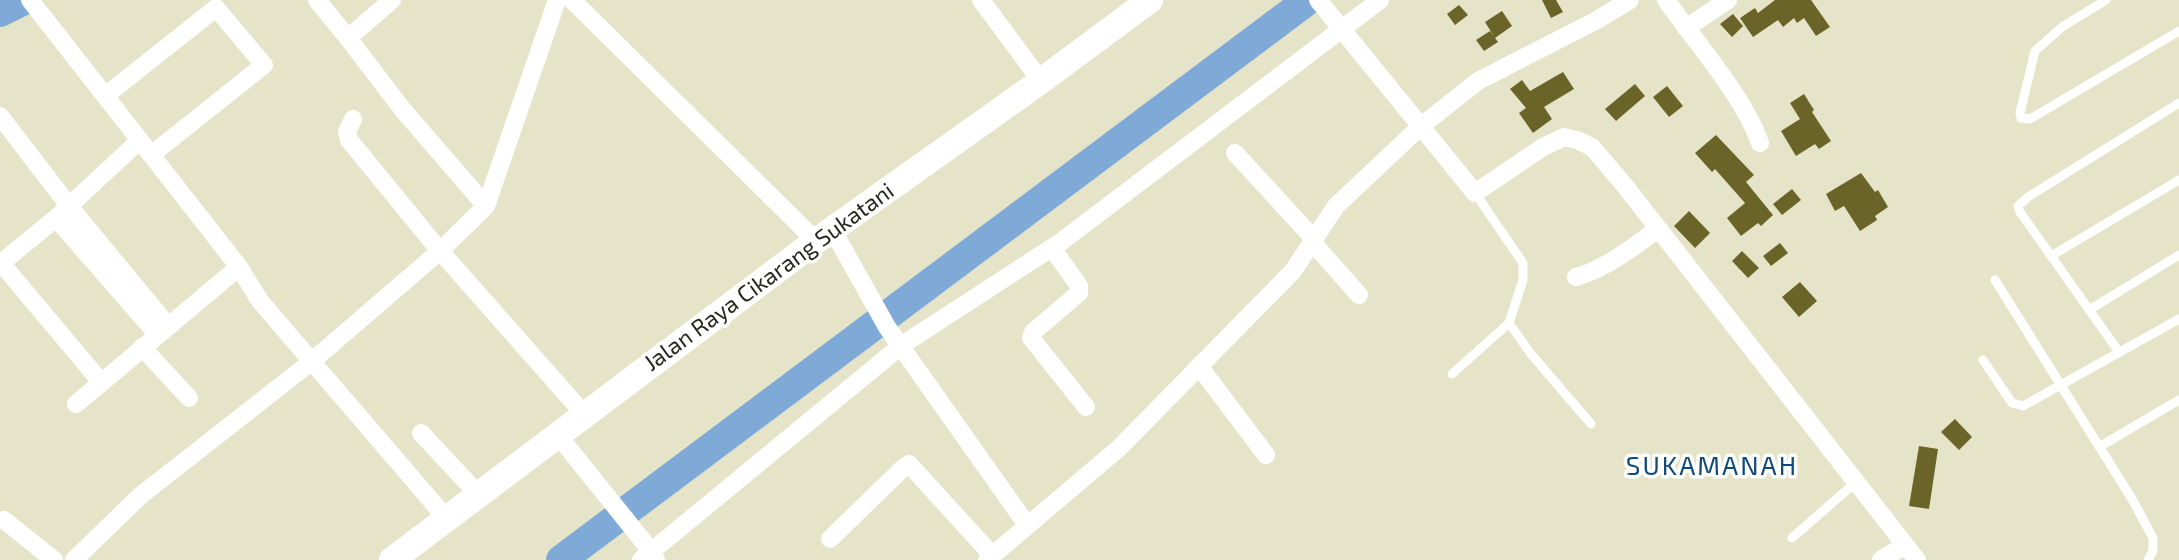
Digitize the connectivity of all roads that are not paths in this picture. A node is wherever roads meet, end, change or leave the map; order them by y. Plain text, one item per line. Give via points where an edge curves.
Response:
1 (30, 0) edge
2 (317, 0) edge
3 (392, 0) edge
4 (557, 0) edge
5 (572, 0) edge
6 (981, 0) edge
7 (1150, 0) edge
8 (1380, 0) edge
9 (1630, 0) edge
10 (1666, 0) edge
11 (1728, 0) edge
12 (2106, 0) edge
13 (1322, 5) edge
14 (1342, 28) junction
15 (1686, 28) junction
16 (2179, 31) edge
17 (348, 38) junction
18 (1041, 82) junction
19 (105, 96) junction
20 (2179, 103) edge
21 (0, 116) edge
22 (353, 119) dead end
23 (1420, 127) junction
24 (138, 141) junction
25 (1760, 144) dead end
26 (1235, 153) dead end
27 (150, 156) junction
28 (2179, 180) edge
29 (1475, 193) junction
30 (486, 206) junction
31 (63, 212) junction
32 (1658, 229) junction
33 (824, 235) junction
34 (0, 240) edge
35 (1313, 241) junction
36 (1052, 248) junction
37 (440, 251) junction
38 (2179, 255) edge
39 (2050, 256) junction
40 (4, 261) edge
41 (239, 267) junction
42 (1576, 277) dead end
43 (1995, 280) dead end
44 (1359, 295) dead end
45 (2089, 310) junction
46 (2179, 319) edge
47 (1509, 323) junction
48 (162, 330) junction
49 (902, 345) junction
50 (142, 347) junction
51 (2119, 352) junction
52 (1983, 360) dead end
53 (312, 362) junction
54 (1199, 366) junction
55 (1452, 374) dead end
56 (101, 382) junction
57 (2060, 384) junction
58 (189, 398) dead end
59 (2179, 400) edge
60 (76, 404) dead end
61 (1086, 407) dead end
62 (584, 414) junction
63 (1591, 424) dead end
64 (421, 433) dead end
65 (557, 435) junction
66 (2099, 447) junction
67 (1266, 456) dead end
68 (1856, 482) junction
69 (478, 494) junction
70 (447, 519) junction
71 (4, 520) dead end
72 (1027, 525) junction
73 (1793, 538) dead end
74 (830, 539) dead end
75 (1905, 544) junction
76 (649, 557) edge
77 (989, 557) edge
78 (54, 560) edge
79 (74, 560) edge
80 (392, 560) edge
81 (1881, 560) edge
82 (1917, 560) edge
83 (2148, 560) edge

1 - 19 street
2 - 17 street
3 - 17 street
4 - 30 street
5 - 33 street
6 - 18 street
7 - 18 main road, Jalan Raya Cikarang Sukatani
8 - 14 street
9 - 23 street via 1478,81
10 - 15 street
11 - 15 street
12 - 16 lane via 2062,27 2035,51 2021,118 2030,119
13 - 14 street
14 - 23 street
14 - 36 street
15 - 25 street via 1743,109
17 - 30 street
18 - 33 main road, Jalan Raya Cikarang Sukatani
19 - 24 street
19 - 27 street via 216,8 264,65
20 - 39 lane via 2020,202 2020,212
21 - 31 street
22 - 37 street via 349,140
23 - 29 street
23 - 35 street via 1336,206
24 - 27 street
24 - 31 street
26 - 35 street
27 - 41 street
28 - 39 lane
29 - 32 street via 1564,137 1592,147
29 - 47 lane via 1523,263 1523,280
30 - 37 street
31 - 40 street
31 - 48 street
32 - 42 street via 1630,250
32 - 68 street
33 - 49 street
33 - 62 main road, Jalan Raya Cikarang Sukatani
34 - 40 street
35 - 44 street
35 - 54 street via 1293,271
36 - 49 street
36 - 61 street via 1079,286 1079,293 1031,338
37 - 53 street
37 - 62 street
38 - 45 lane
39 - 45 lane
40 - 56 street
41 - 48 street
41 - 53 street via 260,301
43 - 57 lane
45 - 51 lane
46 - 51 lane
47 - 55 lane
47 - 63 lane
48 - 50 street
49 - 72 street
49 - 76 street
50 - 56 street
50 - 58 street
51 - 57 lane
52 - 57 lane via 2018,406
53 - 70 street
53 - 79 street via 140,496
54 - 67 street
54 - 72 street via 1119,448
56 - 60 street
57 - 66 lane
59 - 66 lane
62 - 65 main road, Jalan Raya Cikarang Sukatani
64 - 69 street
65 - 69 main road, Jalan Raya Cikarang Sukatani
65 - 76 street via 636,533
66 - 83 lane via 2153,538
68 - 73 lane
68 - 75 street
69 - 70 main road, Jalan Raya Cikarang Sukatani
70 - 80 main road, Jalan Raya Cikarang Sukatani
71 - 78 street
72 - 77 street
74 - 77 street via 909,464
75 - 81 street
75 - 82 street

